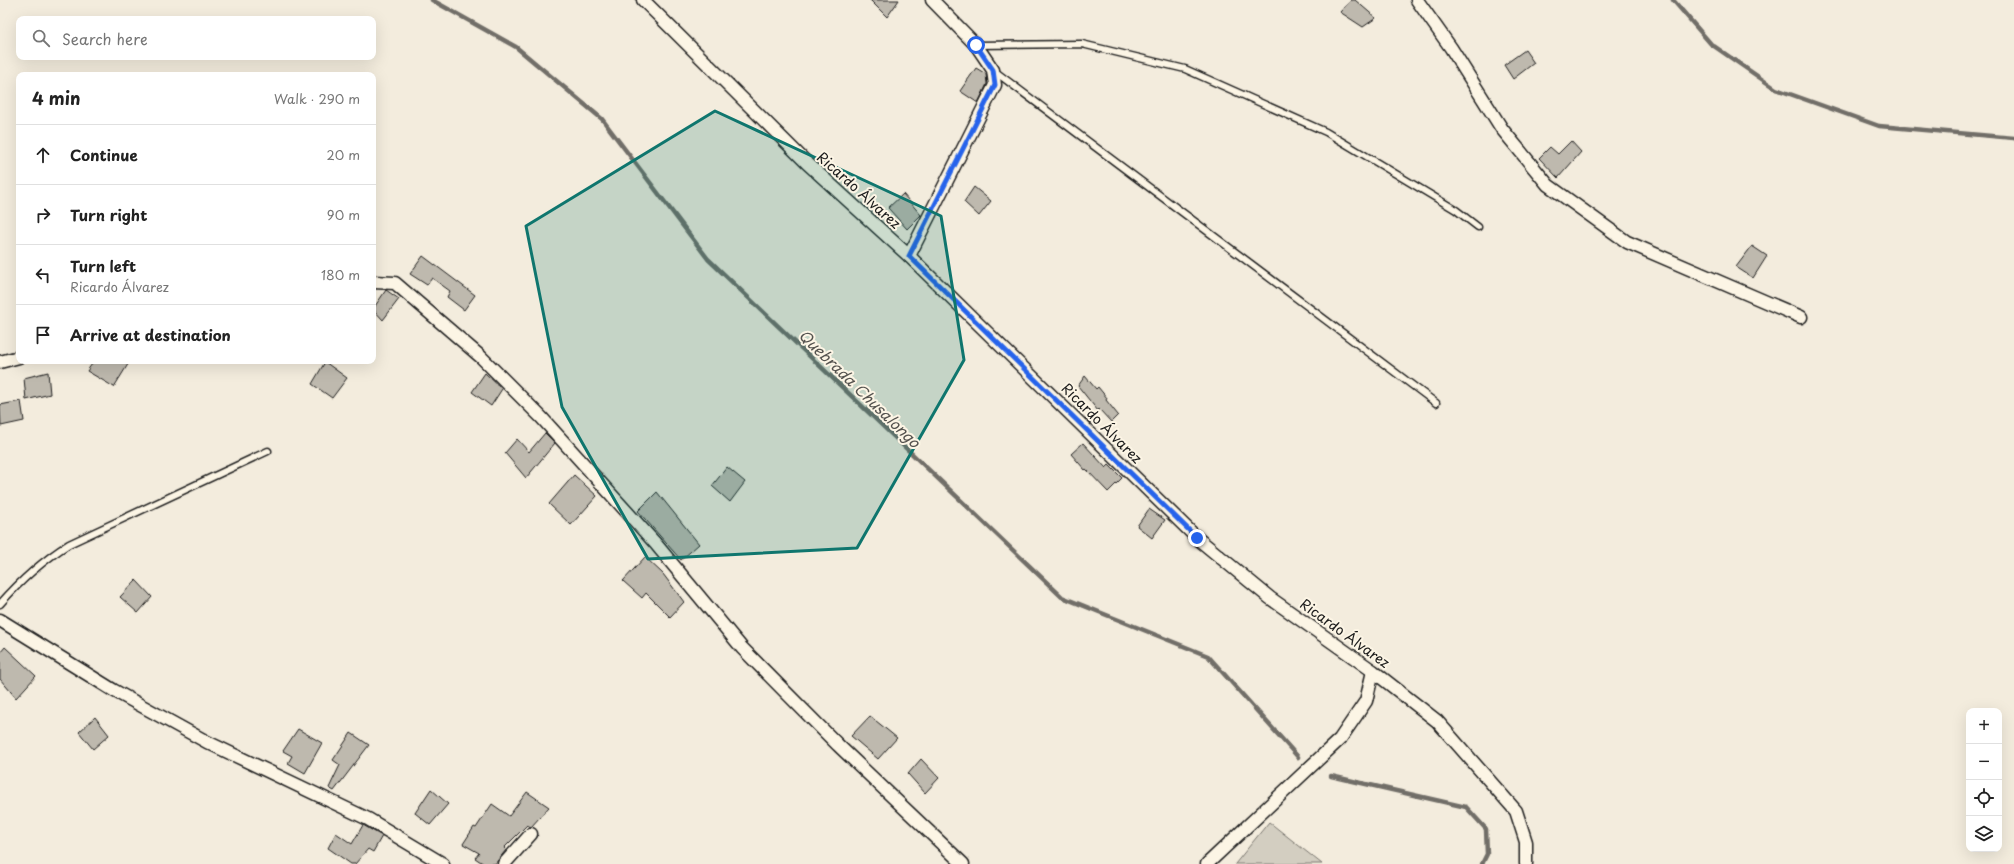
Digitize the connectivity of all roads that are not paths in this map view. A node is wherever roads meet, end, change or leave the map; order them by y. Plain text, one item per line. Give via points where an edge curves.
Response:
1 (643, 0) edge
2 (932, 0) edge
3 (1417, 0) edge
4 (976, 45) junction
5 (993, 70) junction
6 (1478, 227) dead end
7 (909, 256) junction
8 (376, 282) edge
9 (1801, 317) dead end
10 (16, 358) edge
11 (0, 362) edge
12 (1436, 403) dead end
13 (268, 451) dead end
14 (0, 604) edge
15 (0, 620) edge
16 (1373, 671) junction
17 (531, 834) dead end
18 (443, 864) edge
19 (504, 864) edge
20 (963, 864) edge
21 (1207, 864) edge
22 (1526, 864) edge

1 - 7 street, Ricardo Álvarez via 807,163
2 - 4 street
3 - 9 street via 1502,129 1548,185 1627,242
4 - 5 street
4 - 6 lane via 1082,44 1185,70 1326,132 1456,210
5 - 7 street via 995,85
5 - 12 lane
7 - 16 street, Ricardo Álvarez via 1197,538 1270,598
8 - 20 street via 394,283 481,357 540,417 655,543 742,648 838,745
10 - 11 street
13 - 14 lane via 68,544 45,559 18,583
15 - 18 street via 113,690 207,742 368,819
16 - 21 street via 1366,700 1340,739
16 - 22 street, Ricardo Álvarez via 1437,721 1516,812 1526,842
17 - 19 street

